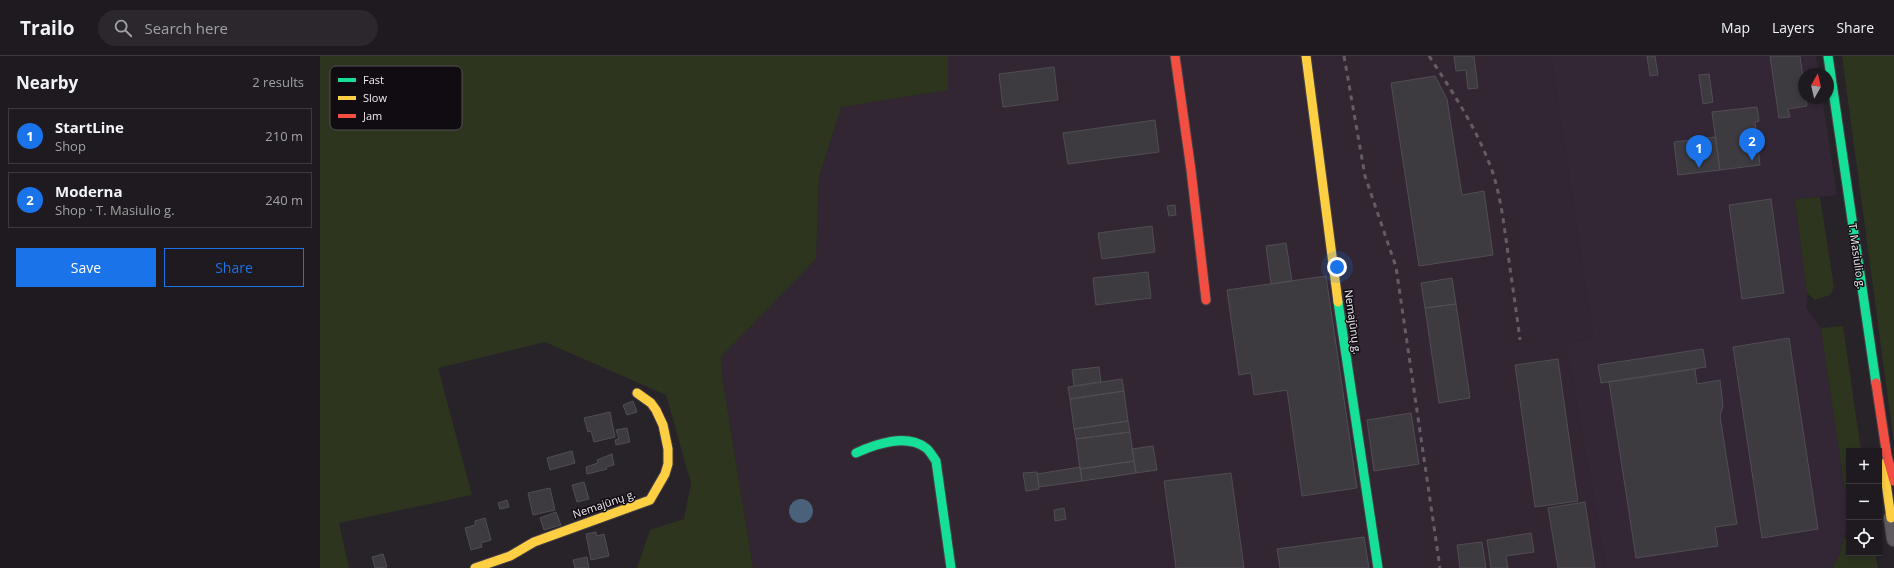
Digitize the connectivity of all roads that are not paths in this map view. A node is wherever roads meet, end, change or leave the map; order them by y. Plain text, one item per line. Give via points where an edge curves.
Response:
1 (1175, 56) edge
2 (1306, 56) edge
3 (1828, 56) edge
4 (1206, 300) dead end
5 (637, 393) dead end
6 (856, 452) dead end
7 (1886, 456) junction
8 (1894, 481) edge
9 (1892, 517) edge
10 (1894, 539) edge
11 (475, 568) edge
12 (951, 568) edge
13 (1378, 568) edge

1 - 4 street
2 - 13 street, Nemajūnų g. via 1341,324
3 - 7 street, T. Masiulio g.
5 - 11 street, Nemajūnų g. via 652,404 668,445 668,464 661,483 650,500 534,542 510,556
6 - 12 street via 900,441 912,442 926,448 936,461
7 - 8 street, T. Masiulio g.
7 - 9 street, T. Masiulio g. via 1886,483
9 - 10 street, T. Masiulio g.

